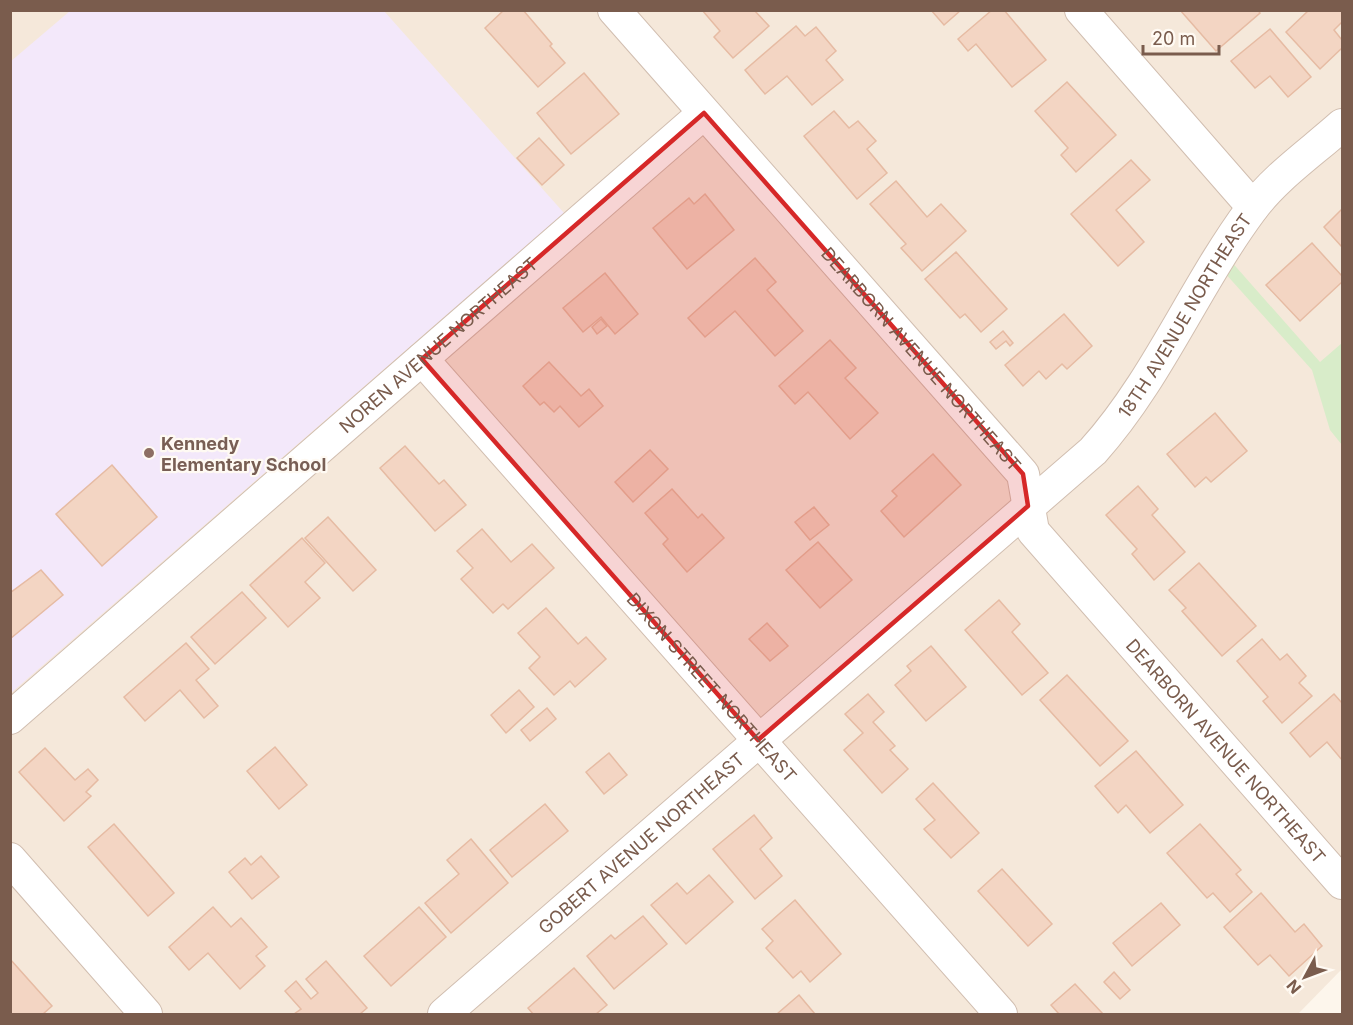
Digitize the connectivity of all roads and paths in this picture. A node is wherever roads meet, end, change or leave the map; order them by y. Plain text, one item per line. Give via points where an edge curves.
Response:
1 (614, 10) edge
2 (1081, 10) edge
3 (704, 113) junction
4 (1342, 126) edge
5 (1253, 207) junction
6 (422, 359) junction
7 (1028, 506) junction
8 (12, 715) edge
9 (758, 740) junction
10 (10, 859) edge
11 (1342, 883) edge
12 (147, 1014) edge
13 (444, 1014) edge
14 (1001, 1014) edge

1 - 3 street, DEARBORN AVENUE NORTHEAST
2 - 5 street
3 - 6 street, NOREN AVENUE NORTHEAST
3 - 7 street, DEARBORN AVENUE NORTHEAST via 1023,474
4 - 5 street, 18TH AVENUE NORTHEAST
5 - 7 street, 18TH AVENUE NORTHEAST via 1215,262 1119,423 1093,452
6 - 8 street, NOREN AVENUE NORTHEAST
6 - 9 street, DIXON STREET NORTHEAST
7 - 9 street, GOBERT AVENUE NORTHEAST
7 - 11 street, DEARBORN AVENUE NORTHEAST via 1033,531
9 - 13 street, GOBERT AVENUE NORTHEAST
9 - 14 street, DIXON STREET NORTHEAST
10 - 12 street

